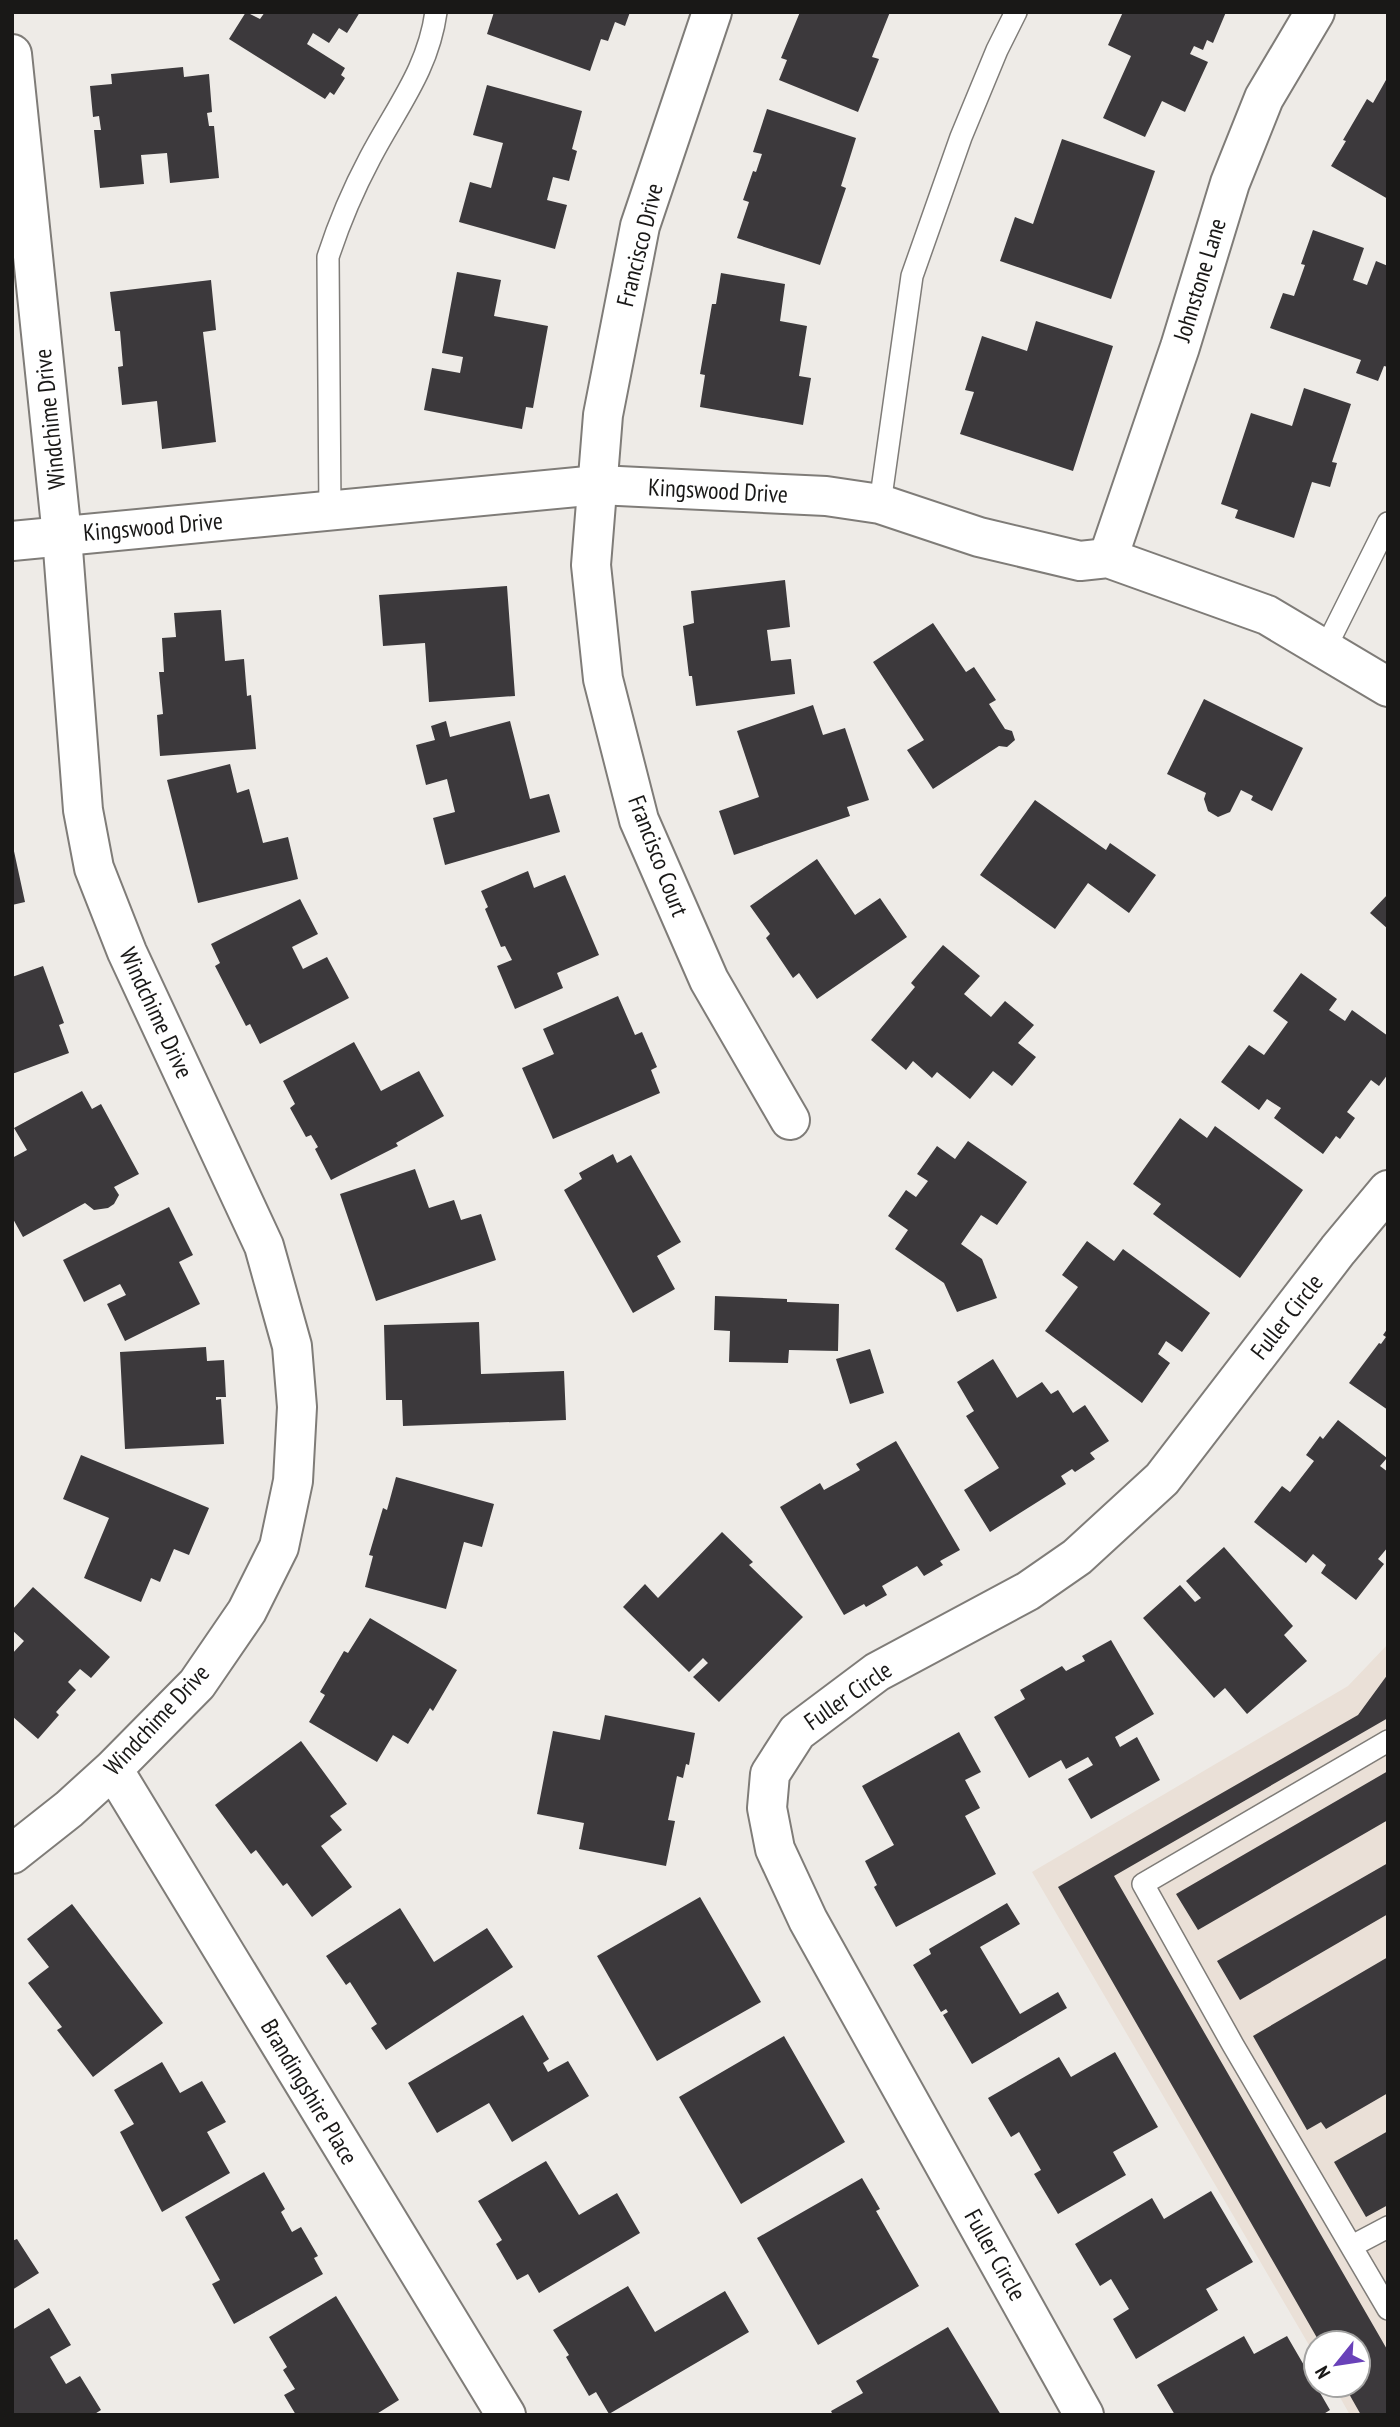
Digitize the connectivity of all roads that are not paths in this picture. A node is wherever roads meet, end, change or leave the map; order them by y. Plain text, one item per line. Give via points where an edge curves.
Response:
1 (436, 12) edge
2 (712, 12) edge
3 (1016, 12) edge
4 (1315, 12) edge
5 (12, 54) edge
6 (597, 485) junction
7 (880, 504) junction
8 (330, 511) junction
9 (1388, 523) edge
10 (62, 536) junction
11 (12, 541) edge
12 (1108, 558) junction
13 (1325, 649) junction
14 (1388, 687) edge
15 (790, 1120) dead end
16 (1388, 1191) edge
17 (1388, 1741) edge
18 (113, 1769) junction
19 (12, 1854) edge
20 (1388, 2227) edge
21 (1352, 2246) junction
22 (1388, 2309) edge
23 (506, 2415) edge
24 (1084, 2415) edge

1 - 8 lane via 416,80 370,158 328,257
2 - 6 street, Francisco Drive via 640,226 603,415
3 - 7 lane via 961,137 912,276
4 - 12 street, Johnstone Lane via 1265,98 1230,183
5 - 10 street, Windchime Drive
6 - 7 street, Kingswood Drive via 826,496
6 - 8 street, Kingswood Drive
6 - 15 street, Francisco Court via 591,565 603,679 639,820 709,980
7 - 12 street, Kingswood Drive via 979,537 1080,562
8 - 10 street, Kingswood Drive
9 - 13 lane
10 - 11 street, Kingswood Drive
10 - 18 street, Windchime Drive via 83,810 94,868 127,952 264,1246 292,1346 298,1407 293,1481 279,1547 247,1611 197,1684
12 - 13 street, Kingswood Drive via 1267,615
13 - 14 street, Kingswood Drive
16 - 24 street, Fuller Circle via 1162,1479 1077,1557 1028,1591 877,1672 797,1732 770,1774 767,1808 775,1849 808,1920
17 - 21 lane via 1143,1884
18 - 19 street, Windchime Drive
18 - 23 street, Brandingshire Place
20 - 21 lane
21 - 22 lane

